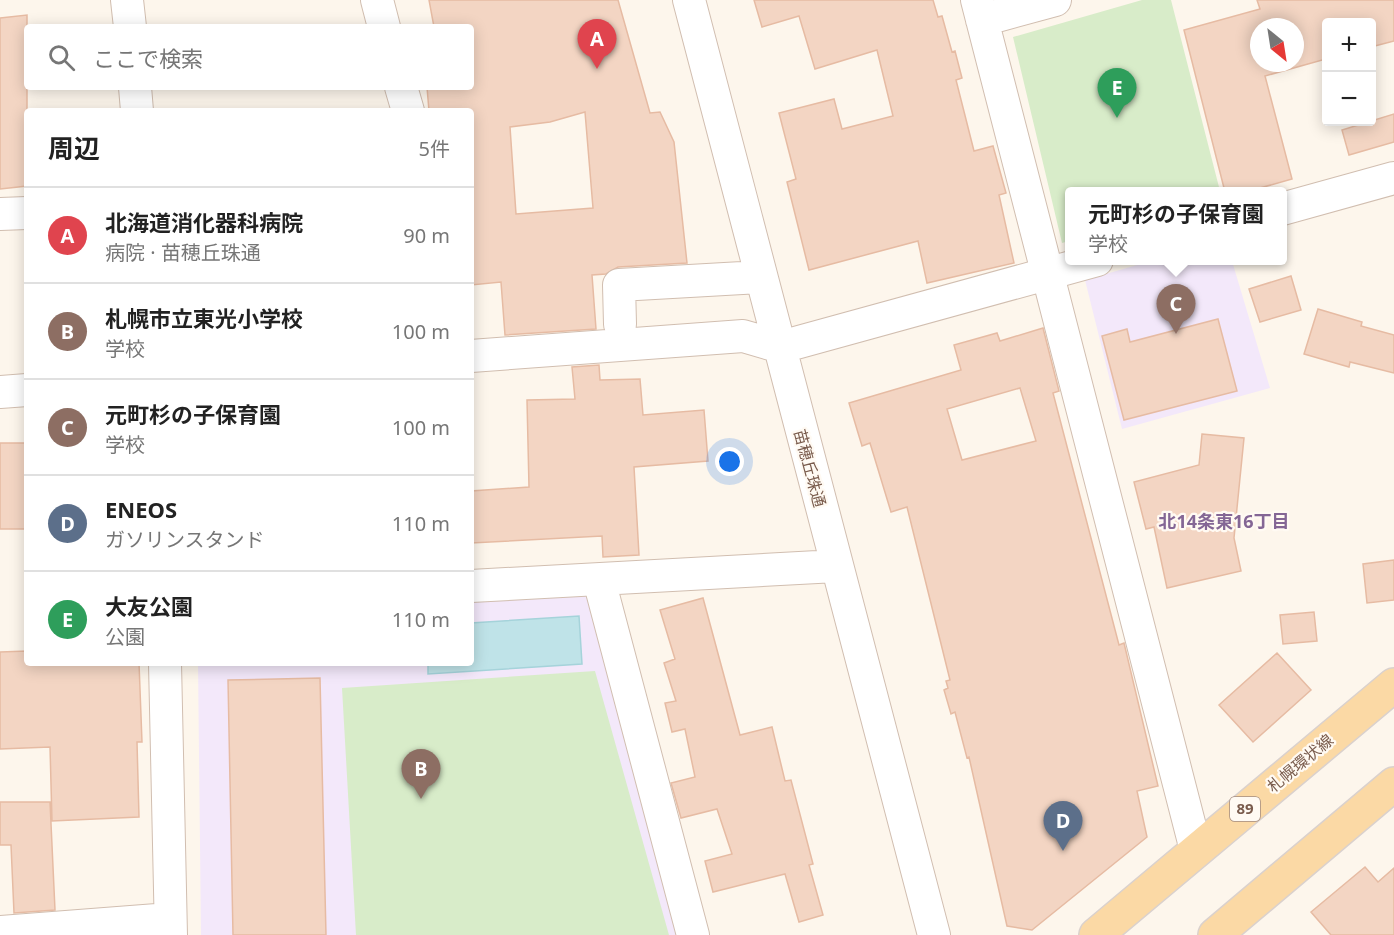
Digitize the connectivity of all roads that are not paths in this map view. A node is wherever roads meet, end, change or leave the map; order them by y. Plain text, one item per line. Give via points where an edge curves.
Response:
1 (127, 0) edge
2 (377, 0) edge
3 (690, 0) edge
4 (1055, 0) edge
5 (980, 10) edge
6 (130, 24) edge
7 (383, 24) edge
8 (135, 90) edge
9 (402, 90) edge
10 (137, 108) edge
11 (407, 108) edge
12 (1394, 178) edge
13 (1287, 208) edge
14 (24, 213) edge
15 (0, 214) edge
16 (1081, 265) edge
17 (1046, 274) junction
18 (760, 277) junction
19 (620, 324) dead end
20 (781, 347) junction
21 (474, 349) edge
22 (24, 390) edge
23 (0, 392) edge
24 (836, 567) junction
25 (599, 580) junction
26 (474, 586) edge
27 (165, 666) edge
28 (1394, 685) edge
29 (1394, 784) edge
30 (1196, 850) junction
31 (170, 927) edge
32 (0, 932) edge
33 (1220, 933) edge
34 (693, 935) edge
35 (934, 935) edge
36 (1096, 935) edge

1 - 6 street
2 - 7 street
3 - 18 street, 苗穂丘珠通
4 - 5 street
5 - 17 street
8 - 10 street
9 - 11 street
12 - 13 street
14 - 15 street
16 - 17 street
17 - 20 street
17 - 30 street
18 - 19 street via 619,285
18 - 20 street, 苗穂丘珠通
20 - 21 street via 743,336
20 - 24 street, 苗穂丘珠通
22 - 23 street
24 - 25 street
24 - 35 street, 苗穂丘珠通
25 - 26 street
25 - 34 street
27 - 31 street
28 - 30 main road, 札幌環状線 / 89
29 - 33 main road
30 - 36 main road, 札幌環状線 / 89
31 - 32 street

